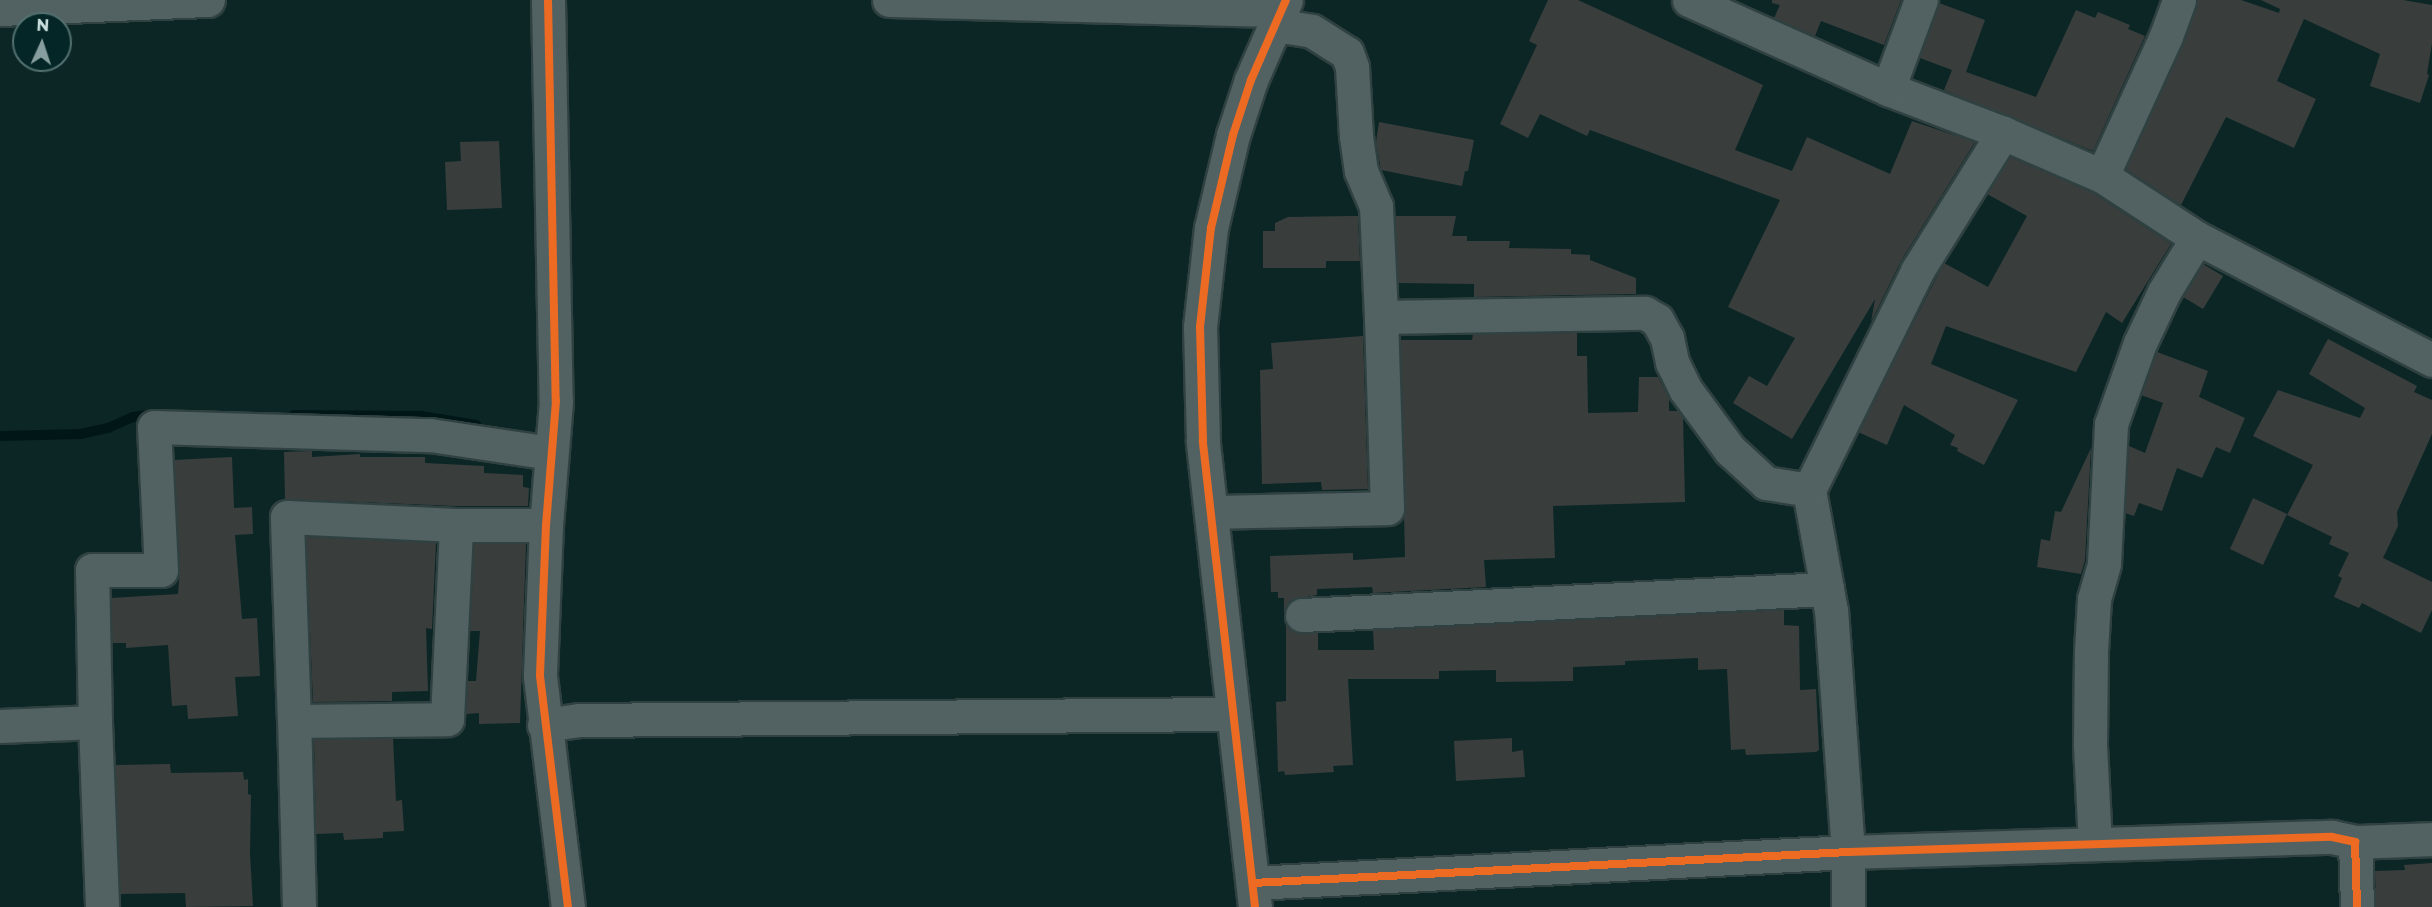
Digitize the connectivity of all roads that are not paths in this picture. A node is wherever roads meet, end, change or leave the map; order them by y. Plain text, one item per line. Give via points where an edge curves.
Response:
1 (208, 0) edge
2 (548, 0) edge
3 (889, 0) edge
4 (1689, 0) edge
5 (1921, 0) edge
6 (2179, 0) edge
7 (0, 9) edge
8 (1281, 12) edge
9 (1888, 89) junction
10 (2003, 133) junction
11 (2102, 176) junction
12 (2197, 237) junction
13 (1381, 317) junction
14 (2432, 360) edge
15 (551, 447) junction
16 (1809, 490) junction
17 (1211, 512) junction
18 (456, 525) junction
19 (546, 525) junction
20 (1827, 589) junction
21 (1302, 615) dead end
22 (1233, 714) junction
23 (294, 721) junction
24 (95, 722) junction
25 (544, 725) junction
26 (0, 726) edge
27 (2432, 839) edge
28 (2355, 842) junction
29 (2095, 844) junction
30 (1848, 852) junction
31 (1254, 895) edge
32 (102, 907) edge
33 (299, 907) edge
34 (568, 907) edge
35 (1848, 907) edge
36 (2357, 907) edge

1 - 7 street
2 - 15 street via 556,401
3 - 8 street
4 - 9 street
5 - 9 street
6 - 11 street
8 - 13 street via 1347,53 1352,67 1362,171 1376,206
8 - 17 street via 1251,80 1233,135 1204,279 1201,407
9 - 10 street
10 - 11 street
10 - 16 street via 1917,271
11 - 12 street
12 - 14 street
12 - 29 street via 2164,292 2140,343 2111,424 2104,563 2094,599 2091,651
13 - 16 street via 1645,313 1657,320 1685,389 1730,450 1766,483
13 - 17 street via 1387,508
15 - 19 street
15 - 24 street via 430,435 154,427 161,570 92,570
16 - 20 street
17 - 22 street
18 - 19 street
18 - 23 street via 447,718
18 - 23 street via 287,517
19 - 25 street via 540,676
20 - 21 street
20 - 30 street
22 - 25 street via 579,720
22 - 31 street
23 - 33 street
24 - 26 street
24 - 32 street
25 - 34 street
27 - 28 street
28 - 29 street via 2332,837
28 - 36 street
29 - 30 street
30 - 31 street
30 - 35 street

